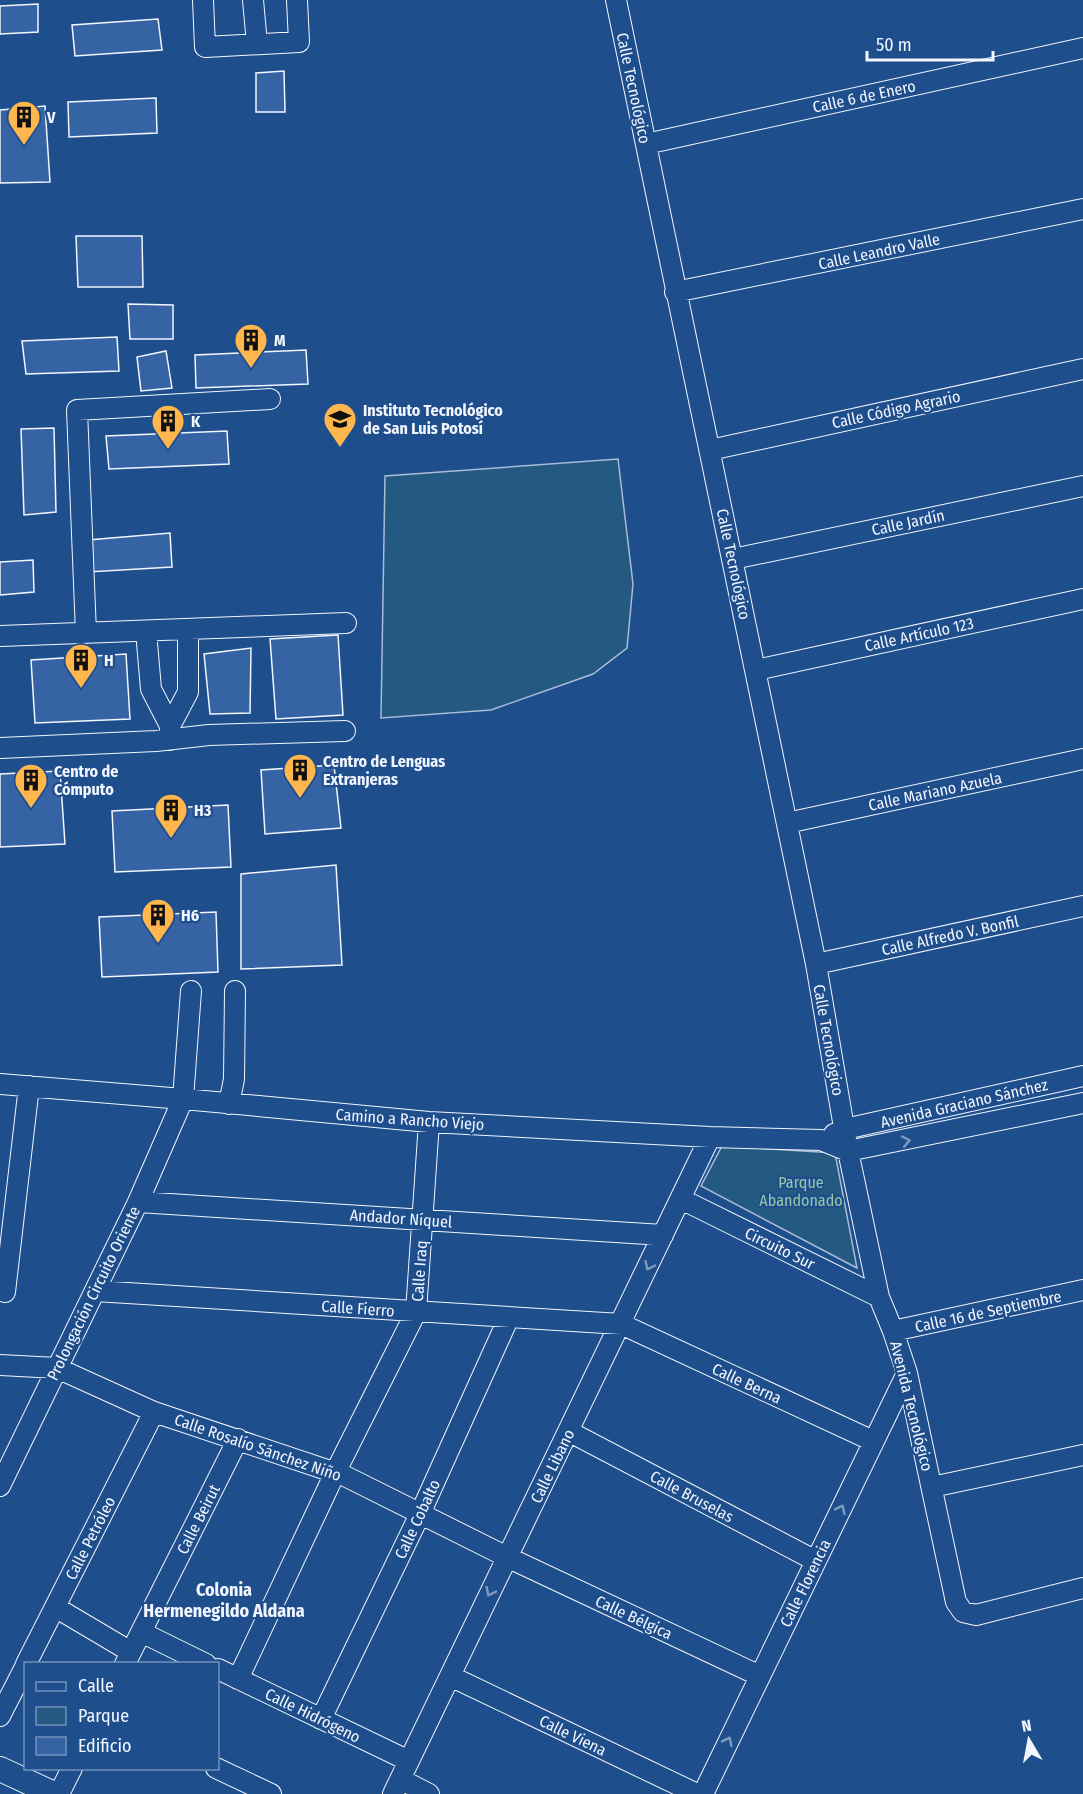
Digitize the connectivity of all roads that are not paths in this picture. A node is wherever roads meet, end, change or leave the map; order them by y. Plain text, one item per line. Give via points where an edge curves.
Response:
1 (203, 0) edge
2 (253, 0) edge
3 (297, 0) edge
4 (616, 0) edge
5 (257, 44) junction
6 (1083, 48) edge
7 (646, 144) junction
8 (1083, 209) edge
9 (675, 292) junction
10 (1083, 369) edge
11 (270, 399) dead end
12 (710, 450) junction
13 (1083, 486) edge
14 (733, 559) junction
15 (1083, 599) edge
16 (346, 623) dead end
17 (188, 629) junction
18 (146, 631) junction
19 (86, 633) junction
20 (0, 636) edge
21 (756, 670) junction
22 (345, 732) dead end
23 (170, 733) junction
24 (0, 748) edge
25 (1083, 759) edge
26 (787, 823) junction
27 (1083, 906) edge
28 (816, 964) junction
29 (192, 990) dead end
30 (236, 991) dead end
31 (1083, 1076) edge
32 (0, 1084) edge
33 (29, 1086) junction
34 (183, 1099) junction
35 (1083, 1103) edge
36 (229, 1104) junction
37 (429, 1122) junction
38 (845, 1129) junction
39 (710, 1137) junction
40 (821, 1140) junction
41 (848, 1151) junction
42 (681, 1199) junction
43 (138, 1202) junction
44 (423, 1220) junction
45 (663, 1235) junction
46 (1083, 1290) edge
47 (95, 1291) junction
48 (5, 1292) dead end
49 (879, 1297) junction
50 (416, 1311) junction
51 (508, 1317) junction
52 (621, 1324) junction
53 (893, 1331) junction
54 (0, 1365) edge
55 (57, 1368) junction
56 (906, 1373) junction
57 (154, 1412) junction
58 (568, 1431) junction
59 (238, 1439) junction
60 (873, 1441) junction
61 (1083, 1455) edge
62 (335, 1473) junction
63 (0, 1486) edge
64 (932, 1487) junction
65 (420, 1514) junction
66 (507, 1557) junction
67 (816, 1561) junction
68 (1083, 1588) edge
69 (55, 1607) junction
70 (141, 1632) junction
71 (128, 1658) edge
72 (27, 1662) edge
73 (202, 1662) edge
74 (24, 1668) edge
75 (219, 1670) edge
76 (450, 1676) junction
77 (760, 1676) junction
78 (238, 1679) junction
79 (0, 1716) edge
80 (321, 1719) junction
81 (409, 1761) junction
82 (0, 1769) edge
83 (219, 1769) edge
84 (71, 1770) edge
85 (396, 1787) edge
86 (54, 1794) edge
87 (59, 1794) edge
88 (271, 1794) edge
89 (429, 1794) edge
90 (697, 1794) edge
91 (703, 1794) edge

1 - 5 street via 205,46
2 - 5 street
3 - 5 street via 299,42
4 - 7 street, Calle Tecnológico
6 - 7 street, Calle 6 de Enero
7 - 9 street, Calle Tecnológico
8 - 9 street, Calle Leandro Valle
9 - 12 street, Calle Tecnológico
10 - 12 street, Calle Código Agrario
11 - 19 street via 77,410
12 - 14 street, Calle Tecnológico
13 - 14 street, Calle Jardín
14 - 21 street, Calle Tecnológico
15 - 21 street, Calle Artículo 123
16 - 17 street
17 - 18 street
17 - 23 street via 188,692
18 - 19 street
18 - 23 street via 151,689
19 - 20 street
21 - 26 street, Calle Tecnológico
22 - 23 street
23 - 24 street
25 - 26 street, Calle Mariano Azuela
26 - 28 street, Calle Tecnológico
27 - 28 street, Calle Alfredo V. Bonfil
28 - 38 street, Calle Tecnológico
29 - 34 street, Prolongación Circuito Oriente
30 - 36 street via 234,1079
31 - 38 street, Avenida Graciano Sánchez
32 - 33 street, Camino a Rancho Viejo
33 - 34 street, Camino a Rancho Viejo
33 - 48 street
34 - 36 street, Camino a Rancho Viejo
34 - 43 street, Prolongación Circuito Oriente
41 -> 35 street, Avenida Graciano Sánchez
36 - 37 street, Camino a Rancho Viejo
37 - 39 street, Camino a Rancho Viejo
37 - 44 street, Calle Iraq
38 - 40 street, Camino a Rancho Viejo
38 - 41 street, Avenida Tecnológico
39 - 40 street, Camino a Rancho Viejo
39 - 42 street, Calle Libano
40 - 41 street, Camino a Rancho Viejo
41 - 49 street, Avenida Tecnológico
42 - 45 street, Calle Libano
42 - 49 street, Circuito Sur
43 - 44 street, Andador Níquel
43 - 47 street, Prolongación Circuito Oriente
44 - 45 street, Andador Níquel
44 - 50 street, Calle Iraq
45 -> 52 street, Calle Libano
46 - 53 street, Calle 16 de Septiembre
47 - 50 street, Calle Fierro
47 - 55 street, Prolongación Circuito Oriente
49 - 53 street, Avenida Tecnológico
50 - 51 street, Calle Fierro
50 - 62 street, Calle Iraq
51 - 52 street, Calle Fierro
51 - 65 street, Calle Cobalto
52 - 58 street, Calle Libano
52 - 60 street, Calle Berna
53 - 56 street, Avenida Tecnológico
54 - 55 street, Calle Rosalío Sánchez Niño
55 - 57 street, Calle Rosalío Sánchez Niño
55 - 63 street, Prolongación Circuito Oriente
56 - 60 street, Calle Florencia
56 - 64 street, Avenida Tecnológico
57 - 59 street, Calle Rosalío Sánchez Niño
57 - 69 street, Calle Petróleo
58 - 66 street, Calle Libano
58 - 67 street, Calle Bruselas
59 - 62 street, Calle Rosalío Sánchez Niño
59 - 70 street, Calle Beirut
67 -> 60 street, Calle Florencia
61 - 64 street
62 - 65 street, Calle Rosalío Sánchez Niño
62 - 78 street, Calle Iraq
64 - 68 street, Avenida Tecnológico via 956,1602 963,1612 976,1615
65 - 66 street, Calle Rosalío Sánchez Niño
65 - 80 street, Calle Cobalto
66 -> 76 street, Calle Libano
66 - 77 street, Calle Bélgica
67 - 77 street, Calle Florencia
69 - 71 street
69 - 72 street, Calle Petróleo
70 - 71 street, Calle Beirut
70 - 73 street
74 - 79 street, Calle Petróleo
75 - 78 street, Calle Hidrógeno
76 - 81 street, Calle Libano
76 - 90 street, Calle Viena
91 -> 77 street, Calle Florencia
78 - 80 street, Calle Hidrógeno
80 - 81 street, Calle Hidrógeno
81 - 85 street, Calle Libano
82 - 86 main road
83 - 88 street
84 - 87 street
85 - 89 street

